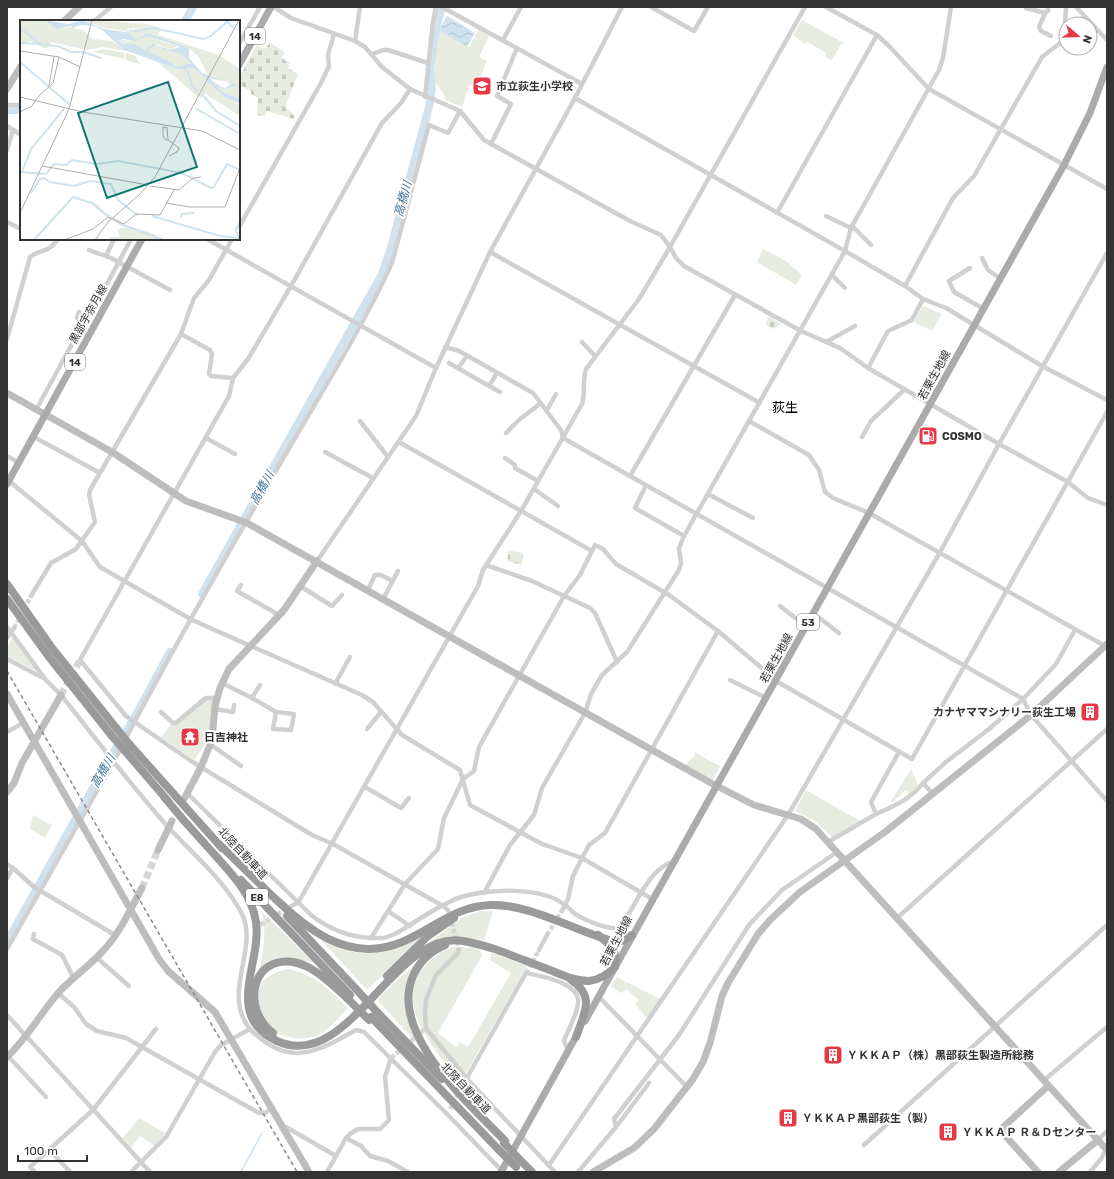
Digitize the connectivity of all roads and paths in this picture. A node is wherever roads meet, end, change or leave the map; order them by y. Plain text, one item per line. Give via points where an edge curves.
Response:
1 (79, 7) edge
2 (111, 7) edge
3 (260, 7) edge
4 (273, 7) edge
5 (360, 7) edge
6 (436, 7) edge
7 (521, 7) edge
8 (622, 7) edge
9 (651, 7) edge
10 (708, 7) edge
11 (805, 7) edge
12 (826, 7) edge
13 (951, 7) edge
14 (1048, 7) edge
15 (1066, 7) edge
16 (1076, 7) edge
17 (445, 8) edge
18 (1026, 8) edge
19 (1045, 13) junction
20 (65, 20) edge
21 (95, 20) edge
22 (334, 34) junction
23 (877, 35) junction
24 (1051, 36) dead end
25 (503, 40) junction
26 (1107, 40) edge
27 (355, 41) junction
28 (240, 42) edge
29 (517, 48) junction
30 (372, 54) junction
31 (240, 63) edge
32 (428, 63) junction
33 (20, 67) edge
34 (1107, 67) edge
35 (582, 84) junction
36 (7, 86) edge
37 (410, 89) junction
38 (929, 89) junction
39 (426, 97) junction
40 (575, 98) junction
41 (7, 105) edge
42 (20, 105) edge
43 (460, 111) junction
44 (7, 126) edge
45 (1000, 129) junction
46 (13, 130) junction
47 (20, 134) edge
48 (492, 144) junction
49 (7, 150) edge
50 (1064, 165) junction
51 (536, 168) junction
52 (710, 176) junction
53 (1107, 189) edge
54 (778, 213) junction
55 (826, 216) dead end
56 (7, 222) edge
57 (240, 225) edge
58 (852, 227) junction
59 (20, 228) edge
60 (57, 240) edge
61 (114, 240) edge
62 (130, 240) edge
63 (141, 240) edge
64 (209, 240) edge
65 (231, 240) edge
66 (871, 245) dead end
67 (670, 247) junction
68 (89, 250) dead end
69 (225, 250) junction
70 (490, 252) junction
71 (845, 252) junction
72 (1107, 253) edge
73 (106, 256) junction
74 (982, 258) dead end
75 (118, 261) junction
76 (127, 266) junction
77 (970, 268) dead end
78 (832, 275) junction
79 (1001, 279) junction
80 (291, 286) junction
81 (905, 286) junction
82 (845, 288) dead end
83 (170, 290) dead end
84 (735, 295) junction
85 (923, 299) junction
86 (984, 309) junction
87 (79, 312) dead end
88 (84, 322) junction
89 (620, 324) junction
90 (360, 325) junction
91 (855, 326) dead end
92 (974, 326) junction
93 (801, 331) junction
94 (181, 334) junction
95 (7, 339) edge
96 (582, 342) dead end
97 (826, 342) junction
98 (445, 347) junction
99 (467, 356) junction
100 (595, 356) junction
101 (449, 363) dead end
102 (693, 366) junction
103 (1042, 366) junction
104 (436, 368) junction
105 (458, 368) junction
106 (868, 368) junction
107 (497, 373) junction
108 (233, 378) junction
109 (489, 386) junction
110 (905, 390) junction
111 (500, 392) dead end
112 (7, 393) edge
113 (556, 394) dead end
114 (1107, 400) edge
115 (541, 403) junction
116 (760, 403) junction
117 (930, 404) junction
118 (36, 410) junction
119 (547, 410) junction
120 (1107, 412) edge
121 (46, 416) junction
122 (360, 421) dead end
123 (749, 422) junction
124 (506, 434) dead end
125 (34, 437) junction
126 (862, 437) dead end
127 (206, 438) junction
128 (563, 438) junction
129 (399, 442) junction
130 (999, 444) junction
131 (112, 452) junction
132 (325, 452) dead end
133 (235, 454) dead end
134 (7, 456) edge
135 (388, 457) junction
136 (505, 458) dead end
137 (19, 463) junction
138 (100, 474) junction
139 (630, 476) junction
140 (373, 478) junction
141 (538, 481) junction
142 (8, 482) edge
143 (1068, 482) junction
144 (646, 485) junction
145 (534, 489) junction
146 (175, 494) junction
147 (708, 494) junction
148 (1107, 505) edge
149 (558, 506) dead end
150 (521, 511) junction
151 (869, 513) junction
152 (696, 514) junction
153 (753, 518) dead end
154 (247, 523) junction
155 (684, 536) junction
156 (82, 541) junction
157 (592, 551) junction
158 (939, 554) junction
159 (317, 562) junction
160 (486, 565) junction
161 (398, 571) dead end
162 (125, 581) junction
163 (393, 581) junction
164 (7, 584) edge
165 (241, 585) dead end
166 (300, 586) junction
167 (827, 588) junction
168 (368, 590) junction
169 (1006, 591) junction
170 (665, 592) junction
171 (342, 595) dead end
172 (31, 596) tunnel mouth
173 (564, 596) junction
174 (7, 599) edge
175 (383, 599) junction
176 (780, 606) dead end
177 (813, 613) junction
178 (279, 615) junction
179 (192, 620) junction
180 (806, 626) junction
181 (7, 627) edge
182 (897, 627) junction
183 (12, 630) junction
184 (1075, 630) junction
185 (718, 631) junction
186 (839, 634) dead end
187 (449, 637) junction
188 (7, 638) edge
189 (1106, 645) edge
190 (251, 647) junction
191 (350, 657) dead end
192 (7, 659) edge
193 (617, 662) junction
194 (964, 666) junction
195 (520, 677) junction
196 (46, 680) junction
197 (730, 680) dead end
198 (776, 681) junction
199 (222, 683) junction
200 (335, 684) junction
201 (260, 685) dead end
202 (7, 694) edge
203 (61, 695) junction
204 (217, 698) junction
205 (252, 698) junction
206 (766, 698) junction
207 (1023, 699) junction
208 (234, 705) dead end
209 (215, 709) junction
210 (161, 712) dead end
211 (276, 712) junction
212 (381, 712) junction
213 (585, 713) junction
214 (1031, 715) junction
215 (844, 721) junction
216 (23, 722) junction
217 (135, 722) junction
218 (367, 729) dead end
219 (1107, 729) edge
220 (397, 730) junction
221 (7, 732) edge
222 (114, 732) junction
223 (34, 742) junction
224 (210, 744) junction
225 (127, 748) junction
226 (652, 750) junction
227 (899, 752) junction
228 (114, 761) junction
229 (1071, 761) junction
230 (241, 766) dead end
231 (201, 767) junction
232 (463, 779) junction
233 (923, 783) junction
234 (716, 786) junction
235 (365, 787) junction
236 (7, 792) edge
237 (933, 794) junction
238 (186, 796) joint
239 (165, 798) junction
240 (409, 798) dead end
241 (1107, 801) edge
242 (876, 814) junction
243 (788, 815) junction
244 (79, 822) junction
245 (170, 824) junction
246 (520, 833) junction
247 (828, 842) junction
248 (219, 844) junction
249 (333, 844) junction
250 (158, 850) tunnel mouth
251 (837, 852) junction
252 (582, 858) junction
253 (846, 861) junction
254 (673, 862) junction
255 (7, 864) edge
256 (13, 868) junction
257 (7, 878) edge
258 (404, 884) junction
259 (142, 888) tunnel mouth
260 (40, 891) junction
261 (484, 893) junction
262 (642, 893) junction
263 (652, 899) junction
264 (298, 903) junction
265 (291, 906) tunnel mouth
266 (444, 906) junction
267 (564, 906) junction
268 (476, 907) junction
269 (130, 910) junction
270 (448, 910) tunnel mouth
271 (388, 911) junction
272 (896, 919) junction
273 (1107, 925) edge
274 (410, 926) junction
275 (253, 929) tunnel mouth
276 (247, 933) junction
277 (34, 934) dead end
278 (115, 935) junction
279 (547, 935) tunnel mouth
280 (598, 935) junction
281 (632, 935) junction
282 (370, 938) junction
283 (478, 944) junction
284 (7, 949) edge
285 (458, 949) dead end
286 (539, 950) tunnel mouth
287 (96, 957) junction
288 (615, 967) junction
289 (563, 975) junction
290 (73, 977) junction
291 (128, 986) dead end
292 (58, 994) junction
293 (351, 994) junction
294 (598, 996) junction
295 (7, 1014) edge
296 (372, 1016) junction
297 (1107, 1027) edge
298 (996, 1028) junction
299 (156, 1029) dead end
300 (250, 1029) junction
301 (637, 1035) junction
302 (26, 1037) junction
303 (576, 1037) junction
304 (232, 1039) junction
305 (142, 1048) junction
306 (568, 1050) junction
307 (8, 1056) edge
308 (391, 1058) junction
309 (660, 1059) junction
310 (199, 1079) junction
311 (465, 1081) junction
312 (649, 1083) dead end
313 (1046, 1084) junction
314 (687, 1087) junction
315 (46, 1097) dead end
316 (271, 1109) junction
317 (450, 1109) tunnel mouth
318 (93, 1110) junction
319 (447, 1114) junction
320 (616, 1127) junction
321 (282, 1129) junction
322 (1107, 1131) edge
323 (521, 1136) junction
324 (346, 1138) junction
325 (1098, 1140) junction
326 (503, 1145) junction
327 (864, 1145) dead end
328 (50, 1150) junction
329 (1107, 1150) edge
330 (336, 1156) junction
331 (142, 1162) junction
332 (519, 1164) edge
333 (549, 1165) junction
334 (530, 1170) edge
335 (35, 1172) edge
336 (70, 1172) edge
337 (131, 1172) edge
338 (150, 1172) edge
339 (309, 1172) edge
340 (327, 1172) edge
341 (408, 1172) edge
342 (501, 1172) edge
343 (555, 1172) edge
344 (578, 1172) edge
345 (593, 1172) edge
346 (1038, 1172) edge
347 (1059, 1172) edge
348 (1090, 1172) edge

1 - 20 street
2 - 21 street
3 - 28 street
4 - 22 street via 291,18
4 - 31 main road, 14
5 - 27 street
6 - 32 street
7 - 25 street
8 - 35 street
9 - 10 street via 694,31
11 - 52 street
12 - 23 street
13 - 38 street via 943,58
14 - 19 street
15 - 45 street via 1064,40 1042,56
16 - 26 street
17 - 25 street
18 - 19 street
19 - 24 street via 1039,27
22 - 27 street
22 - 57 street via 328,55 329,66 321,83
23 - 38 street
23 - 54 street
25 - 29 street
27 - 30 street
29 - 35 street
29 - 48 street via 497,96 511,104
30 - 32 street via 388,50
30 - 37 street via 390,75
32 - 39 street
33 - 36 street
34 - 50 main road, 若栗生地線 / 53 via 1090,113
35 - 40 street
37 - 39 street
37 - 80 street via 382,123
38 - 45 street
38 - 58 street
39 - 43 street
40 - 51 street
40 - 52 street
41 - 42 street
43 - 48 street via 478,134
43 - 90 street via 448,133 429,125 392,263
44 - 46 street
45 - 50 street
45 - 81 street via 974,176 953,198
46 - 47 street
46 - 49 street
48 - 51 street
50 - 53 street
50 - 79 main road, 若栗生地線 / 53
51 - 67 street via 630,221 661,235
51 - 70 street
52 - 54 street
52 - 67 street
54 - 71 street
55 - 58 street
56 - 59 street
58 - 66 street
58 - 71 street
60 - 95 street via 49,250 30,257
61 - 73 street
62 - 75 street
63 - 76 main road, 黒部宇奈月線 / 14
64 - 69 street
65 - 69 street
67 - 84 street via 684,266
67 - 89 street via 639,299
68 - 73 street
69 - 80 street
69 - 94 street via 194,298
70 - 89 street
70 - 98 street
71 - 78 street
71 - 81 street
72 - 103 street
73 - 75 street
74 - 79 street via 988,270
75 - 76 street
75 - 88 street via 91,314
76 - 83 street
76 - 121 main road, 黒部宇奈月線 / 14
77 - 86 street via 949,282 954,292
78 - 82 street
78 - 93 street
79 - 86 main road, 若栗生地線 / 53
80 - 90 street
80 - 108 street via 248,359
81 - 85 street
84 - 93 street
84 - 102 street
85 - 92 street via 946,308
85 - 106 street via 912,320 888,332
86 - 92 main road, 若栗生地線 / 53
87 - 88 street via 77,318
88 - 118 street
89 - 100 street
89 - 102 street
90 - 104 street
90 - 154 street
91 - 97 street
92 - 103 street
92 - 117 main road, 若栗生地線 / 53
93 - 97 street
93 - 116 street
94 - 108 street via 210,350 211,376
94 - 131 street
96 - 100 street
97 - 106 street via 840,348
98 - 99 street
98 - 104 street
99 - 105 street
99 - 107 street
100 - 128 street via 583,376 585,396 582,404
101 - 105 street
102 - 116 street
102 - 139 street
103 - 114 street
103 - 130 street
104 - 129 street via 416,416
105 - 109 street
106 - 110 street
107 - 109 street
107 - 115 street via 533,393
108 - 127 street via 229,396
109 - 111 street
110 - 117 street
110 - 126 street via 871,421
112 - 118 street
113 - 119 street
115 - 119 street
115 - 124 street
116 - 123 street
117 - 130 street
117 - 151 main road, 若栗生地線 / 53
118 - 121 street
119 - 128 street via 561,430
120 - 143 street
121 - 125 main road, 黒部宇奈月線 / 14
121 - 131 street
122 - 135 street
123 - 147 street
123 - 151 street via 809,455 819,470 825,492
125 - 137 main road, 黒部宇奈月線 / 14
125 - 138 street
127 - 133 street
127 - 146 street
128 - 139 street
128 - 141 street
129 - 135 street
129 - 150 street
130 - 143 street
130 - 158 street
131 - 138 street
131 - 146 street
132 - 140 street
134 - 137 street
135 - 140 street
136 - 141 street via 515,464 515,468
137 - 142 main road, 黒部宇奈月線 / 14
138 - 156 street via 89,495 95,522
139 - 144 street
140 - 159 street
141 - 145 street
142 - 156 street
143 - 148 street via 1088,498
143 - 169 street
144 - 152 street
144 - 155 street via 635,508
145 - 149 street
145 - 150 street
146 - 154 street via 186,501
146 - 162 street
147 - 152 street
147 - 153 street
150 - 157 street
150 - 160 street
151 - 158 street
151 - 167 main road, 若栗生地線 / 53
152 - 155 street
152 - 167 street
154 - 159 street
154 - 179 street
155 - 170 street via 679,548 681,563
156 - 162 street via 100,567
156 - 172 street via 76,549 51,562
157 - 170 street via 596,545 616,564
157 - 173 street via 580,575
158 - 169 street
158 - 182 street
159 - 166 street
159 - 168 street
160 - 173 street via 532,581
160 - 187 street via 478,586
161 - 163 street
162 - 179 street
162 - 217 street via 80,660 126,716
163 - 168 street via 381,574 376,575
163 - 175 street
164 - 222 highway, 北陸自動車道 / E8
165 - 178 street via 237,591
166 - 171 street via 332,606
166 - 178 street
167 - 177 main road, 若栗生地線 / 53
167 - 182 street
168 - 175 street
169 - 184 street
169 - 194 street
170 - 185 street
170 - 193 street via 628,652
173 - 193 street via 595,613
173 - 195 street
174 - 222 highway, 北陸自動車道 / E8 via 49,657
175 - 187 street
176 - 180 street
177 - 180 main road, 若栗生地線 / 53
177 - 186 street
178 - 190 street
179 - 190 street
179 - 217 street
180 - 198 main road, 若栗生地線 / 53
181 - 183 street
182 - 194 street
182 - 215 street
183 - 188 street
183 - 196 street
184 - 189 street
184 - 207 street via 1056,664
185 - 198 street
185 - 226 street
187 - 195 street
187 - 220 street
189 - 214 street
190 - 199 street via 229,669
190 - 200 street
191 - 200 street
192 - 196 street
193 - 213 street via 602,675 591,694
194 - 207 street
194 - 227 street via 912,759
195 - 213 street
195 - 232 street via 479,747 474,771
196 - 203 street
197 - 206 street
198 - 206 main road, 若栗生地線 / 53
198 - 215 street
199 - 204 street
199 - 205 street
200 - 212 street via 362,695 373,702
201 - 205 street
202 - 216 street
203 - 223 street
203 - 228 street
204 - 209 street
204 - 210 street via 206,698 176,723
205 - 211 street
206 - 234 main road, 若栗生地線 / 53
207 - 214 street
207 - 233 street
208 - 209 street via 233,712
209 - 224 street
211 - 211 street via 294,714 291,730 273,729
212 - 218 street
212 - 220 street
213 - 226 street
213 - 246 street via 542,788 534,815
214 - 229 street
214 - 237 street
215 - 227 street
215 - 243 street
216 - 221 street
216 - 223 street
217 - 228 street
217 - 231 street
219 - 229 street
220 - 232 street via 457,767
220 - 235 street
222 - 225 highway, 北陸自動車道 / E8, bridge
223 - 236 street
223 - 244 street
224 - 230 street
224 - 231 street
225 - 239 highway, 北陸自動車道 / E8
225 - 248 highway, 北陸自動車道 / E8
226 - 234 street
226 - 252 street via 605,833 589,845
227 - 242 street via 871,802
228 - 244 street
228 - 245 street
229 - 241 street
229 - 272 street
231 - 238 street
231 - 249 street via 312,835
232 - 246 street via 470,805
232 - 258 street via 444,818 438,848
233 - 237 street
233 - 242 street via 917,792
234 - 243 street via 754,805
234 - 254 main road, 若栗生地線 / 53
235 - 240 street via 402,808
235 - 249 street
237 - 253 street
238 - 264 street
239 - 283 highway via 236,880 252,907 257,939 248,987 248,1006 261,1030 278,1042 297,1046 310,1045 331,1035 430,946 443,941 457,940
239 - 293 highway, 北陸自動車道 / E8
242 - 247 street
243 - 247 street via 801,819 816,829
243 - 301 street
244 - 260 street
244 - 269 street
245 - 250 street
245 - 276 street via 236,904 246,922
246 - 252 street
246 - 261 street
247 - 251 street
248 - 268 highway via 300,921 321,936 345,946 370,949 391,946 441,919
248 - 293 highway, 北陸自動車道 / E8
249 - 258 street
249 - 264 street
251 - 253 street
251 - 309 street via 782,890 749,925 696,1009
252 - 262 street
252 - 267 street via 573,876
253 - 272 street
253 - 314 street via 800,892 758,934 722,996 703,1062
254 - 262 street via 666,863
254 - 263 main road, 若栗生地線 / 53
255 - 256 street
256 - 257 street
256 - 260 street
258 - 266 street
258 - 271 street
259 - 269 street
260 - 278 street
260 - 284 street
261 - 266 street via 461,898
261 - 267 street via 521,891 547,896
262 - 263 street
262 - 267 street via 619,928 612,929 574,914
263 - 281 main road, 若栗生地線 / 53
264 - 265 street
264 - 282 street via 330,928 344,934
266 - 270 street
266 - 274 street
268 - 280 highway via 491,905 512,908
268 - 293 highway via 433,933 339,1023 315,1038 294,1040 272,1032 257,1014 253,992 258,979 266,970 276,964 288,962 313,970
269 - 278 street
269 - 304 street via 168,971 215,1012
271 - 274 street
271 - 282 street
272 - 298 street
273 - 298 street via 1040,984
274 - 282 street via 384,938
275 - 276 street
276 - 300 street via 239,998 241,1011
277 - 290 street via 33,939 62,956
278 - 287 street
279 - 286 street
280 - 281 highway via 619,942
280 - 288 highway via 614,950
281 - 288 main road, 若栗生地線 / 53
283 - 289 highway
283 - 326 highway via 447,945 429,955 412,978 408,1004 413,1026 426,1050
285 - 311 street via 458,953 436,974 426,1000 425,1012 426,1028
287 - 290 street
287 - 291 street
288 - 289 highway via 593,980 582,981
288 - 294 main road, 若栗生地線 / 53
289 - 303 highway via 583,989 586,997 584,1014
290 - 292 street
292 - 302 street
292 - 305 street via 74,1007 86,1024 97,1031 126,1038
293 - 296 highway, 北陸自動車道 / E8, bridge
293 - 296 highway, bridge
294 - 301 street
294 - 303 main road, 若栗生地線 / 53
295 - 302 street
296 - 326 highway, 北陸自動車道 / E8
296 - 326 highway, 北陸自動車道 / E8 via 405,1052
297 - 313 street
298 - 313 street
298 - 327 street
299 - 305 street
300 - 304 street
300 - 308 street via 270,1045 282,1051 295,1053 316,1050 356,1030 364,1032
301 - 309 street
301 - 333 street
302 - 307 street
302 - 318 street
303 - 306 main road, 若栗生地線 / 53
304 - 310 street via 215,1052
304 - 316 street
305 - 310 street
305 - 318 street
306 - 311 street via 564,1041 578,1003 578,995 562,983 526,973
306 - 323 main road, 若栗生地線 / 53
307 - 315 street
308 - 319 street
308 - 324 street via 385,1077 389,1120 380,1129 358,1130
309 - 314 street
309 - 320 street via 614,1119
310 - 316 street via 259,1113 266,1113
310 - 331 street via 166,1137
311 - 323 street
312 - 320 street
313 - 325 street
313 - 346 street via 1000,1130
314 - 345 street via 634,1148
316 - 321 street
317 - 319 street
318 - 328 street
318 - 331 street
319 - 342 street
320 - 344 street
321 - 330 street via 286,1127
321 - 339 street
322 - 325 street
323 - 333 street
323 - 342 main road, 若栗生地線 / 53
324 - 330 street
324 - 341 street via 362,1146 370,1156 388,1161
325 - 329 street
325 - 347 street
326 - 332 highway, 北陸自動車道 / E8, bridge
328 - 335 street via 30,1167
328 - 336 street
329 - 348 street
330 - 340 street
331 - 337 street
331 - 338 street
332 - 334 highway, 北陸自動車道 / E8
333 - 343 street

